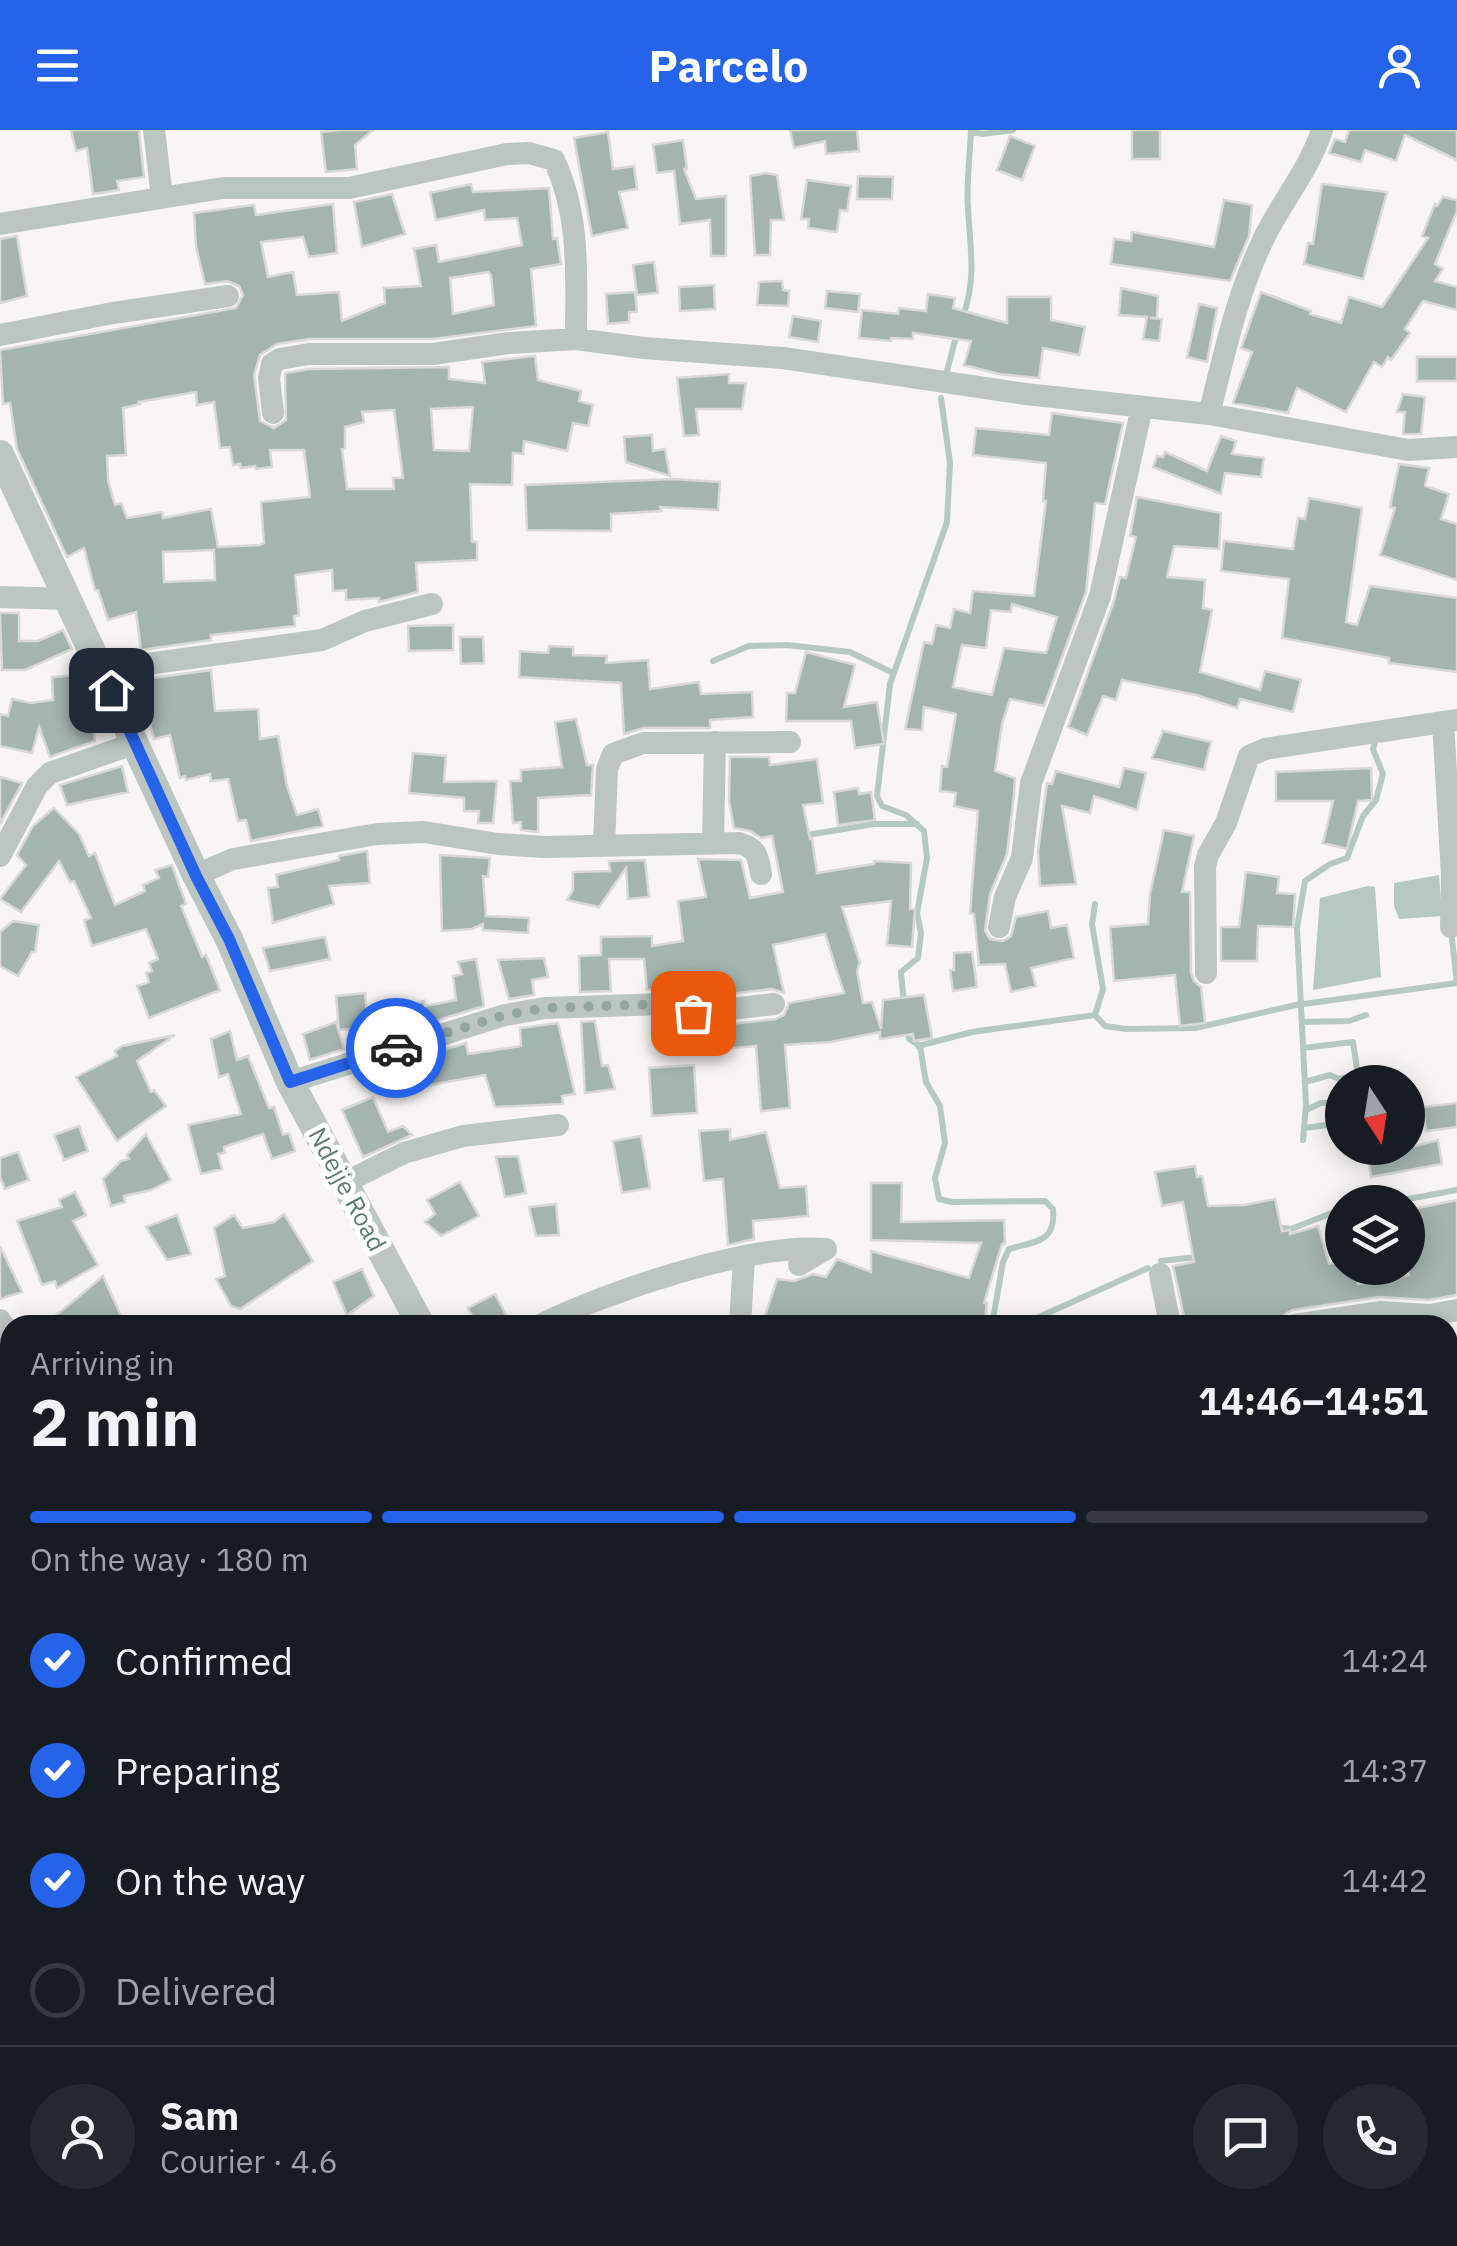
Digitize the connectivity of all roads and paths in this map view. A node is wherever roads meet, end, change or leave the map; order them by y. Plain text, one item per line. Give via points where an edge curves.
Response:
1 (154, 130) edge
2 (1322, 130) edge
3 (162, 197) junction
4 (0, 224) edge
5 (228, 296) dead end
6 (0, 335) edge
7 (576, 339) junction
8 (1142, 407) junction
9 (273, 412) dead end
10 (1209, 414) junction
11 (1457, 447) edge
12 (0, 454) edge
13 (0, 596) edge
14 (68, 599) junction
15 (432, 604) dead end
16 (103, 670) junction
17 (1450, 721) edge
18 (715, 742) junction
19 (790, 742) dead end
20 (136, 744) junction
21 (714, 844) junction
22 (604, 846) junction
23 (0, 856) edge
24 (761, 874) dead end
25 (1455, 874) edge
26 (196, 876) junction
27 (999, 927) dead end
28 (1451, 928) dead end
29 (1206, 973) dead end
30 (774, 1004) dead end
31 (290, 1082) junction
32 (558, 1125) dead end
33 (344, 1183) junction
34 (744, 1257) junction
35 (798, 1265) dead end
36 (1160, 1274) dead end
37 (1457, 1310) edge
38 (416, 1315) edge
39 (563, 1315) edge
40 (741, 1315) edge
41 (1168, 1315) edge
42 (1360, 1315) edge

1 - 3 street
2 - 10 street via 1264,238
3 - 4 street
3 - 7 street via 223,188 349,188 507,154 554,160 576,236
5 - 6 street
7 - 8 street via 783,358
7 - 9 street via 433,354 280,359 269,378
8 - 10 street
8 - 27 street via 1100,596 1030,783 1022,858
10 - 11 street via 1408,450
12 - 14 street, Ndejje Road
13 - 14 street
14 - 16 street, Ndejje Road
15 - 16 street via 322,640
16 - 20 street, Ndejje Road
17 - 25 street
17 - 29 street via 1249,756 1205,867
18 - 19 street
18 - 21 street
18 - 22 street via 643,744 614,754 607,769
20 - 23 street via 50,773 36,786
20 - 26 street, Ndejje Road
21 - 22 street
21 - 24 street via 752,847
22 - 26 street via 377,834 233,859
25 - 28 street
26 - 31 street, Ndejje Road
30 - 31 street via 678,1015 665,1004 505,1015
31 - 33 street, Ndejje Road
32 - 33 street via 464,1136 404,1152
33 - 38 street, Ndejje Road
34 - 35 street via 826,1249
34 - 39 street
34 - 40 street
36 - 41 street
37 - 42 street

